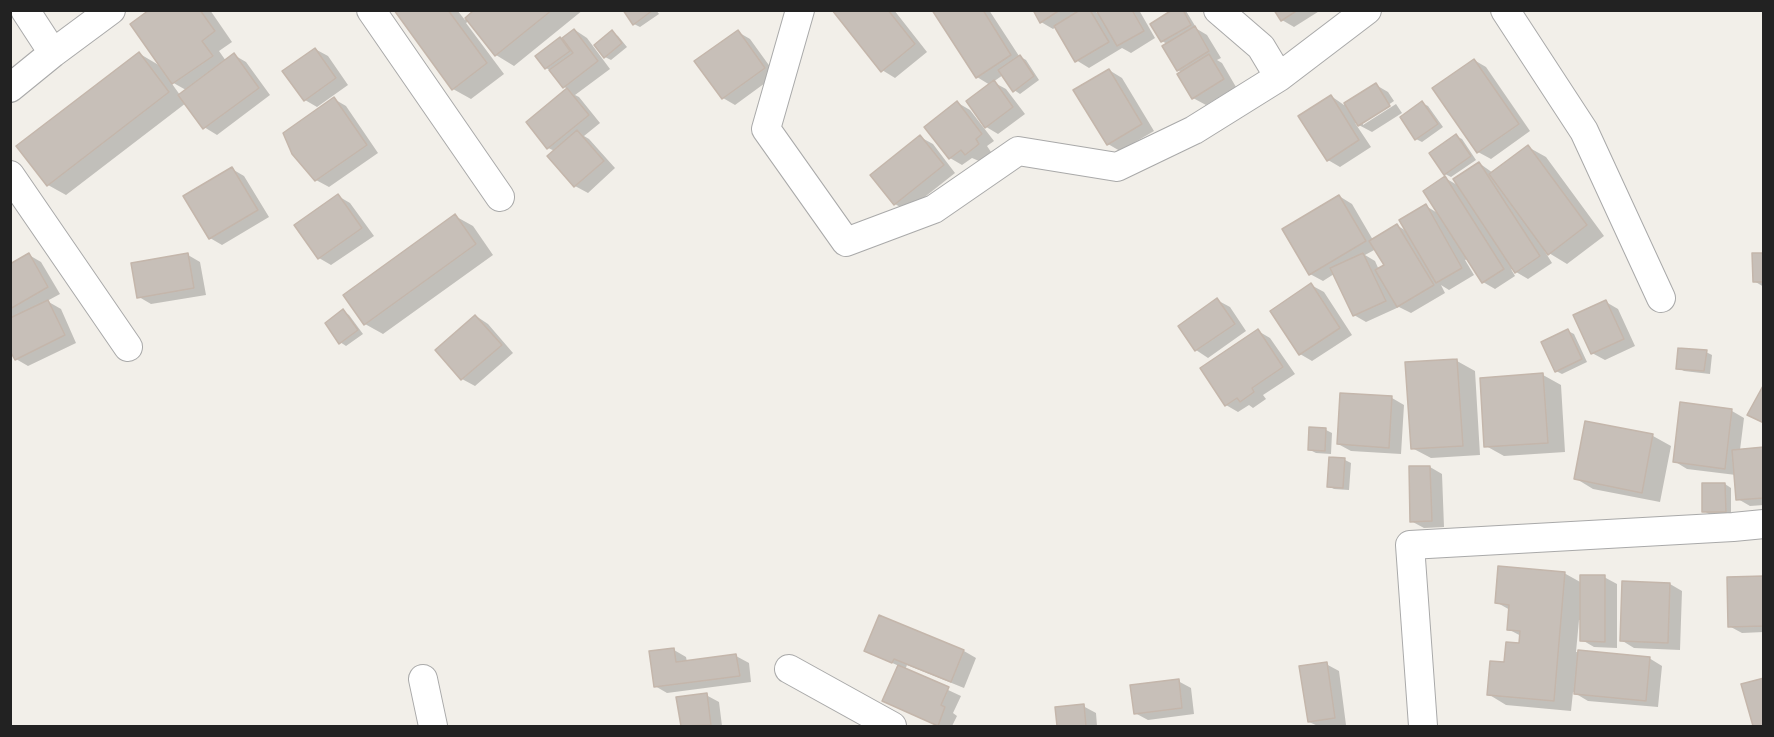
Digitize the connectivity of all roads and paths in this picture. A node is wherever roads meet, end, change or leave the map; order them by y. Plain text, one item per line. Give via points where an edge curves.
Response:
1 (25, 10) edge
2 (111, 10) edge
3 (371, 10) edge
4 (800, 10) edge
5 (1218, 10) edge
6 (1367, 10) edge
7 (1505, 10) edge
8 (53, 53) junction
9 (1280, 77) junction
10 (10, 88) edge
11 (10, 175) edge
12 (500, 197) dead end
13 (1661, 298) dead end
14 (128, 347) dead end
15 (1764, 524) edge
16 (789, 669) dead end
17 (423, 679) dead end
18 (433, 726) edge
19 (892, 726) edge
20 (1423, 726) edge

1 - 8 street
2 - 8 street
3 - 12 street
4 - 9 street via 766,129 846,242 934,209 1018,151 1117,167 1194,130
5 - 9 street via 1261,48
6 - 9 street
7 - 13 street via 1584,131
8 - 10 street
11 - 14 street
15 - 20 street via 1410,545
16 - 19 street
17 - 18 street

